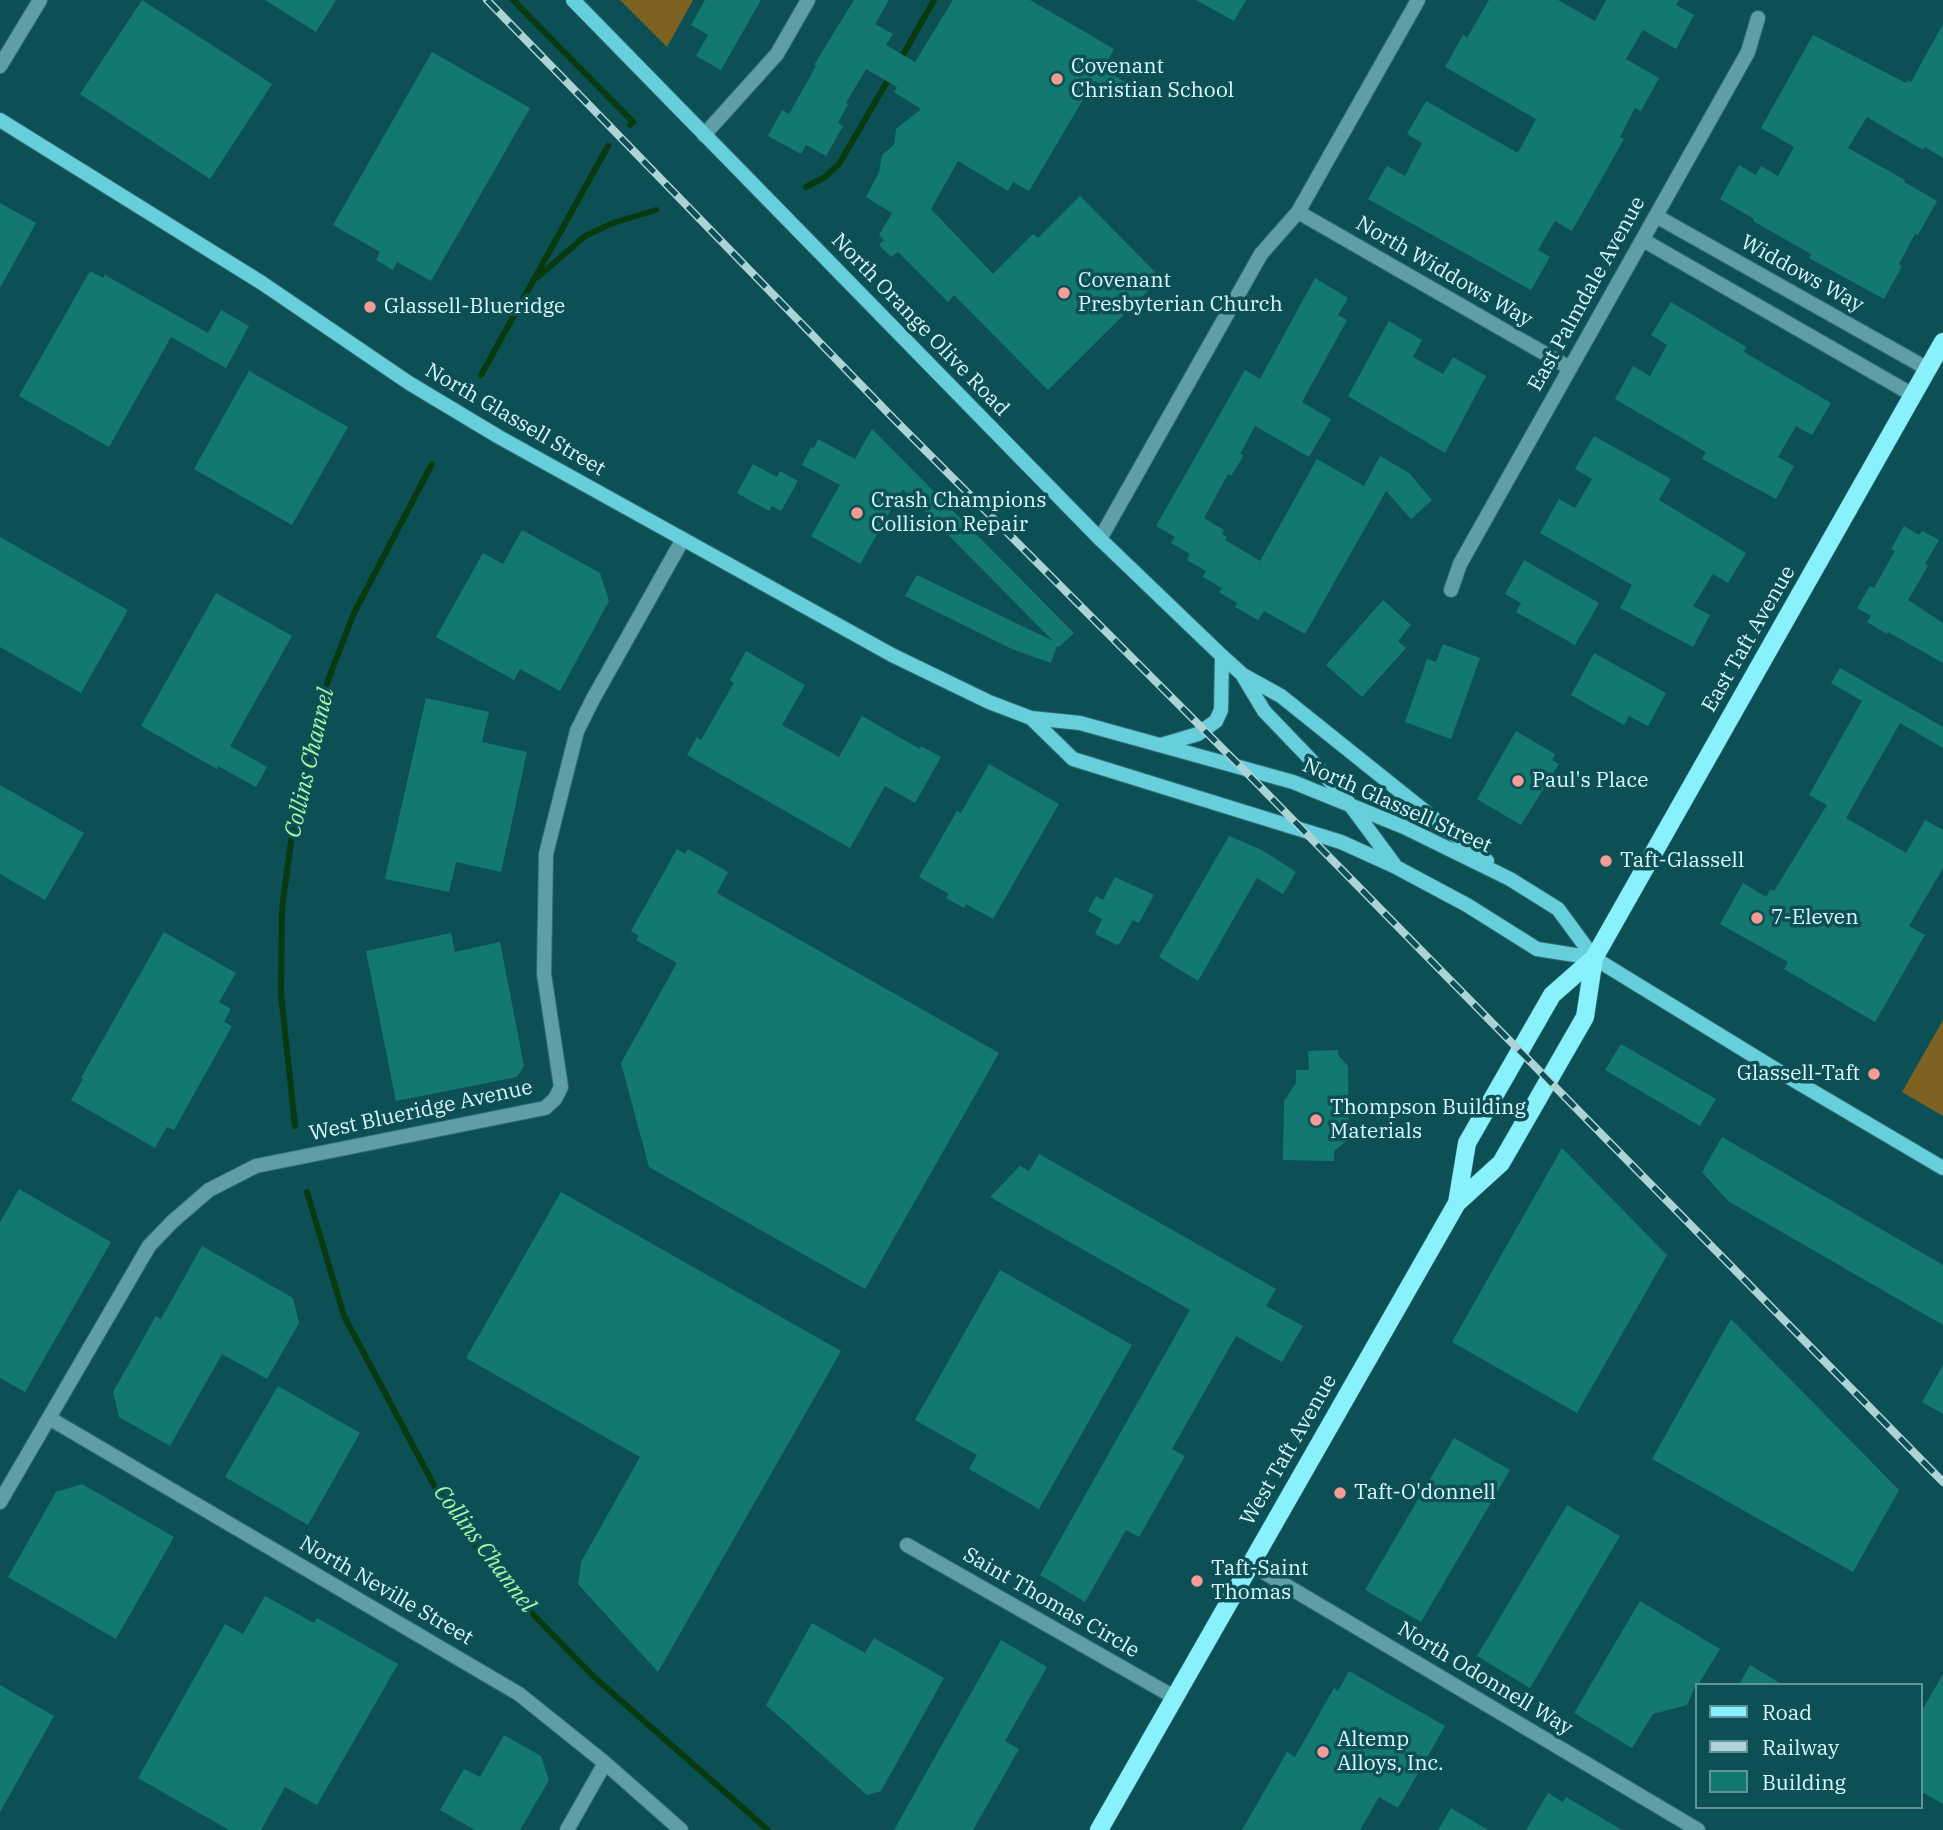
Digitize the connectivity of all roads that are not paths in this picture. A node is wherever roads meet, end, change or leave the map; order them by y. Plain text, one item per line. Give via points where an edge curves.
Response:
1 (40, 0) edge
2 (573, 0) edge
3 (808, 0) edge
4 (1418, 0) edge
5 (1758, 18) dead end
6 (0, 66) edge
7 (0, 120) edge
8 (704, 135) junction
9 (1298, 212) junction
10 (1656, 216) junction
11 (1643, 240) junction
12 (1943, 342) edge
13 (1570, 368) junction
14 (1928, 369) junction
15 (1913, 396) junction
16 (683, 539) junction
17 (1100, 539) junction
18 (1451, 590) dead end
19 (1222, 656) junction
20 (1242, 675) junction
21 (1031, 718) junction
22 (1161, 745) junction
23 (1348, 802) junction
24 (1394, 866) junction
25 (1510, 879) junction
26 (1594, 958) junction
27 (1943, 1168) edge
28 (1457, 1203) junction
29 (49, 1418) junction
30 (0, 1502) edge
31 (907, 1545) dead end
32 (1250, 1564) junction
33 (1174, 1697) junction
34 (605, 1763) junction
35 (567, 1830) edge
36 (681, 1830) edge
37 (1099, 1830) edge
38 (1698, 1830) edge

1 - 6 street
2 - 8 main road, North Orange Olive Road
3 - 8 street via 777,54
4 - 9 street
5 - 10 street, East Palmdale Avenue via 1748,52
7 - 16 main road, North Glassell Street via 262,283 409,383
8 - 17 main road, North Orange Olive Road
9 - 13 street, North Widdows Way
9 - 17 street via 1261,254
10 - 11 street, East Palmdale Avenue
10 - 14 street, Widdows Way
11 - 13 street, East Palmdale Avenue
11 - 15 street
12 - 14 main road, East Taft Avenue
13 - 18 street, East Palmdale Avenue via 1460,564
14 - 15 main road, East Taft Avenue
15 - 26 main road, East Taft Avenue
16 - 21 main road, North Glassell Street via 892,655
16 - 29 street, West Blueridge Avenue via 578,731 545,855 544,974 561,1087 555,1099 545,1108 256,1167 209,1190 149,1246
17 - 19 main road, North Orange Olive Road
19 - 20 main road, North Orange Olive Road
19 - 22 main road via 1216,721 1198,734
20 - 23 main road, North Orange Olive Road via 1264,711
20 - 25 main road, North Orange Olive Road via 1281,696
21 - 22 main road, North Glassell Street via 1080,723
21 - 24 main road, North Glassell Street via 1073,759 1300,828
22 - 23 main road, North Glassell Street
23 - 24 main road, North Orange Olive Road
23 - 25 main road, North Glassell Street
24 - 26 main road, North Glassell Street via 1536,949
25 - 26 main road, North Glassell Street via 1558,909
26 - 27 main road, North Glassell Street
26 - 28 main road, West Taft Avenue via 1552,995 1467,1143
26 - 28 main road, West Taft Avenue via 1585,1017 1501,1163
28 - 32 main road, West Taft Avenue
29 - 30 street, West Blueridge Avenue
29 - 34 street, North Neville Street via 519,1694
31 - 33 street, Saint Thomas Circle
32 - 33 main road, West Taft Avenue
32 - 38 street, North Odonnell Way
33 - 37 main road, West Taft Avenue
34 - 35 street
34 - 36 street, North Neville Street

